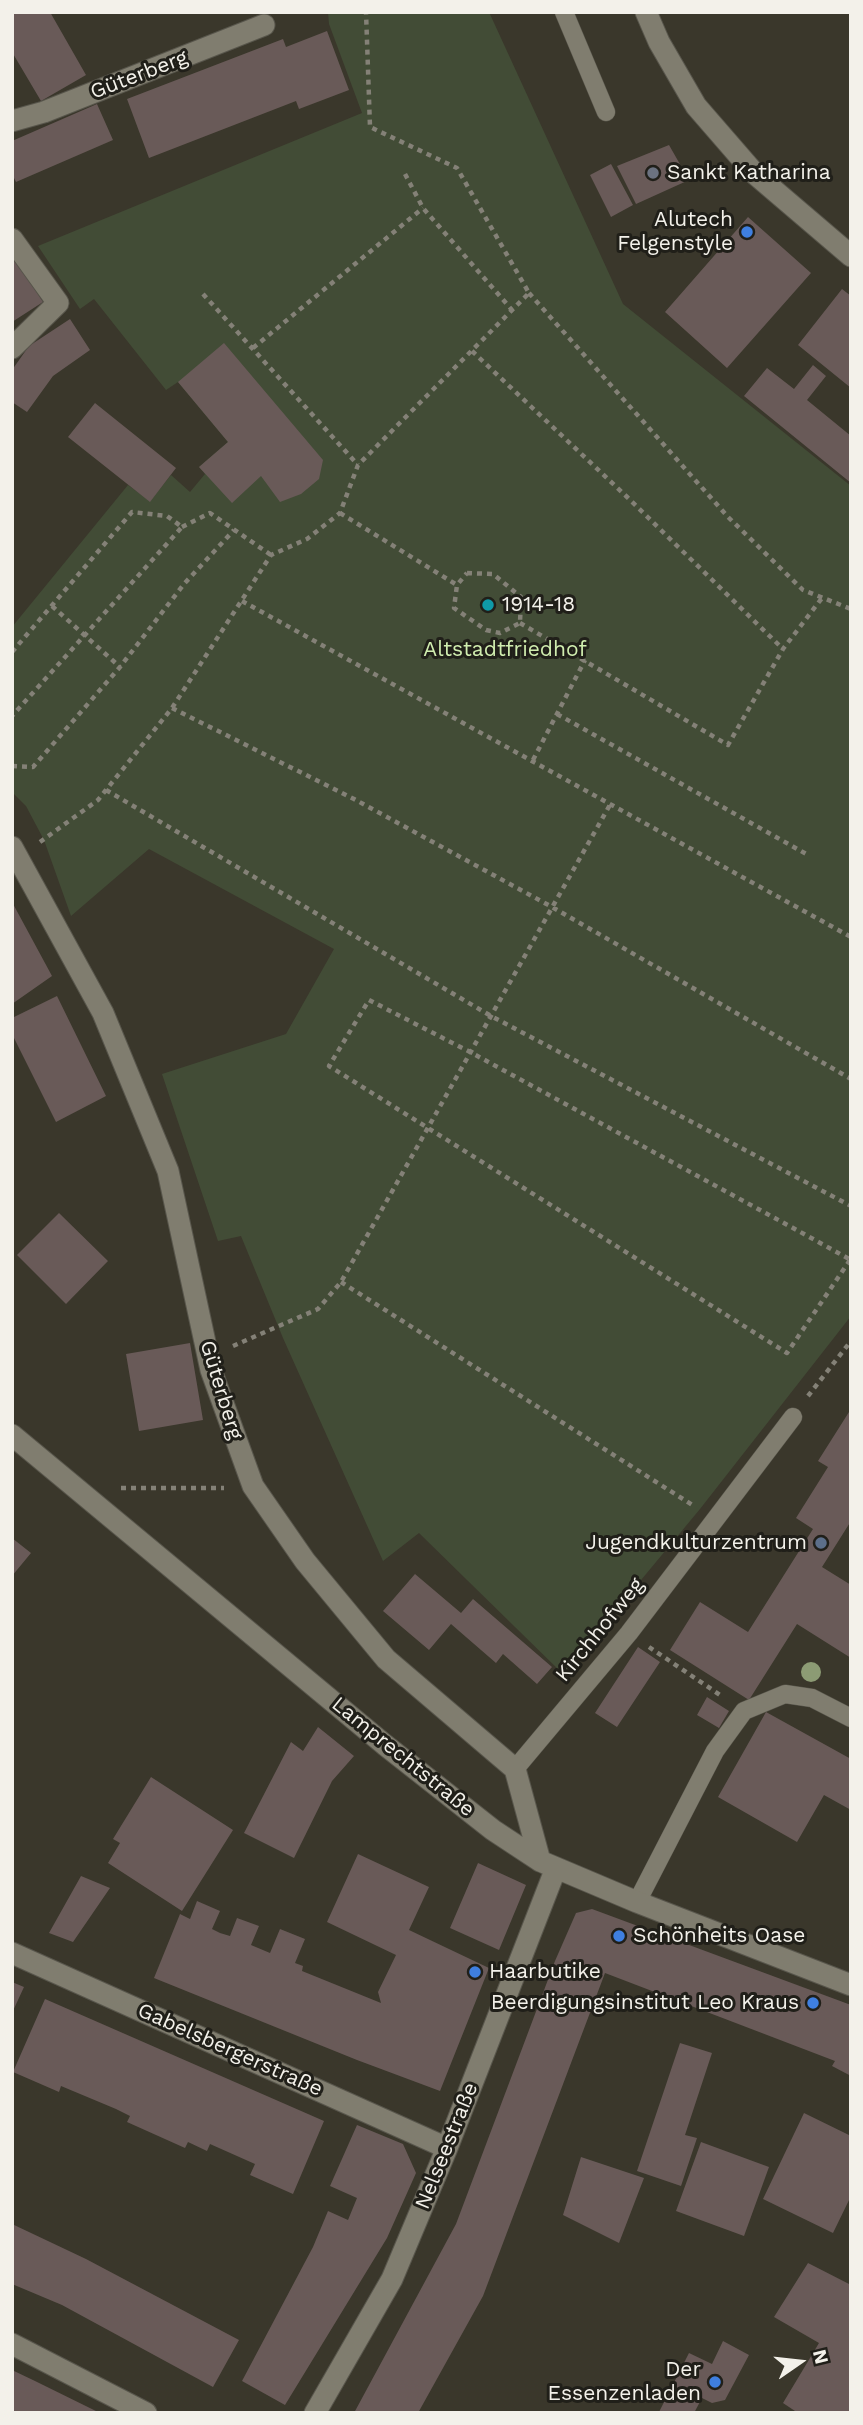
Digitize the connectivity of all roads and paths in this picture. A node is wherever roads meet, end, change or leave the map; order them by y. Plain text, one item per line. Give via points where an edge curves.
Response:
1 (366, 12) edge
2 (564, 12) edge
3 (646, 12) edge
4 (264, 25) dead end
5 (607, 112) dead end
6 (12, 121) edge
7 (405, 174) dead end
8 (423, 208) junction
9 (12, 239) edge
10 (851, 256) edge
11 (529, 293) junction
12 (203, 294) dead end
13 (513, 310) junction
14 (12, 348) edge
15 (253, 348) junction
16 (471, 351) junction
17 (358, 465) junction
18 (340, 513) junction
19 (182, 527) junction
20 (234, 530) junction
21 (271, 555) junction
22 (457, 585) junction
23 (822, 598) junction
24 (242, 601) junction
25 (52, 606) junction
26 (851, 609) edge
27 (520, 622) junction
28 (84, 636) junction
29 (783, 649) junction
30 (12, 652) edge
31 (585, 660) junction
32 (120, 667) junction
33 (172, 708) junction
34 (557, 714) junction
35 (12, 716) edge
36 (533, 760) junction
37 (12, 766) edge
38 (106, 790) junction
39 (611, 803) junction
40 (15, 851) edge
41 (808, 855) dead end
42 (552, 906) junction
43 (851, 937) edge
44 (491, 1016) junction
45 (470, 1052) junction
46 (851, 1079) edge
47 (428, 1128) junction
48 (851, 1206) edge
49 (850, 1260) edge
50 (341, 1282) junction
51 (851, 1342) edge
52 (208, 1355) junction
53 (793, 1417) joint
54 (12, 1435) edge
55 (128, 1488) dead end
56 (203, 1490) dead end
57 (716, 1518) junction
58 (629, 1633) junction
59 (744, 1711) junction
60 (851, 1718) edge
61 (515, 1769) junction
62 (548, 1865) junction
63 (637, 1902) junction
64 (12, 1953) edge
65 (851, 1985) edge
66 (447, 2148) junction
67 (12, 2344) edge
68 (146, 2413) edge
69 (315, 2413) edge

1 - 11 path via 370,127 457,168
2 - 5 lane
3 - 10 street via 696,106 755,174
4 - 6 street, Güterberg
7 - 8 path
8 - 13 path
8 - 15 path
9 - 14 street via 58,303
11 - 13 path
11 - 23 path via 729,517 803,590
12 - 15 path
13 - 16 path
15 - 17 path
16 - 17 path
16 - 29 path
17 - 18 path
18 - 21 path via 307,539
18 - 22 path
19 - 20 path via 210,513
19 - 25 path via 167,516 132,512
19 - 28 path
20 - 21 path
20 - 32 path via 184,584
21 - 24 path
22 - 27 path via 454,608 486,630 500,633
22 - 27 path via 467,573 493,575 521,597
23 - 26 path
23 - 29 path
24 - 33 path
24 - 36 path
25 - 28 path
25 - 30 path
27 - 31 path
28 - 32 path
28 - 35 path
29 - 31 path via 728,745
31 - 34 path
32 - 37 path via 33,766
33 - 38 path
33 - 42 path
34 - 36 path
34 - 41 path
36 - 39 path
38 - 40 path via 44,839
38 - 44 path
39 - 42 path
39 - 43 path
40 - 52 street, Güterberg via 103,1013 168,1171
42 - 44 path
42 - 46 path
44 - 45 path
44 - 48 path
45 - 47 path
45 - 47 path via 369,1000 329,1066
45 - 49 path
47 - 49 path via 787,1353
47 - 50 path
50 - 52 path via 318,1309
50 - 57 path
51 - 53 path
52 - 61 street, Güterberg via 253,1486 305,1561 386,1659
53 - 57 lane, Kirchhofweg
54 - 62 street, Lamprechtstraße via 385,1745 493,1830
55 - 56 path
57 - 58 lane, Kirchhofweg
58 - 59 path
58 - 61 lane, Kirchhofweg
59 - 60 lane via 785,1695 812,1698
59 - 63 lane via 715,1751
61 - 62 street
62 - 63 street, Lamprechtstraße
62 - 66 street, Nelseestraße
63 - 65 street, Lamprechtstraße
64 - 66 street, Gabelsbergerstraße
66 - 69 street, Nelseestraße via 392,2279
67 - 68 street

